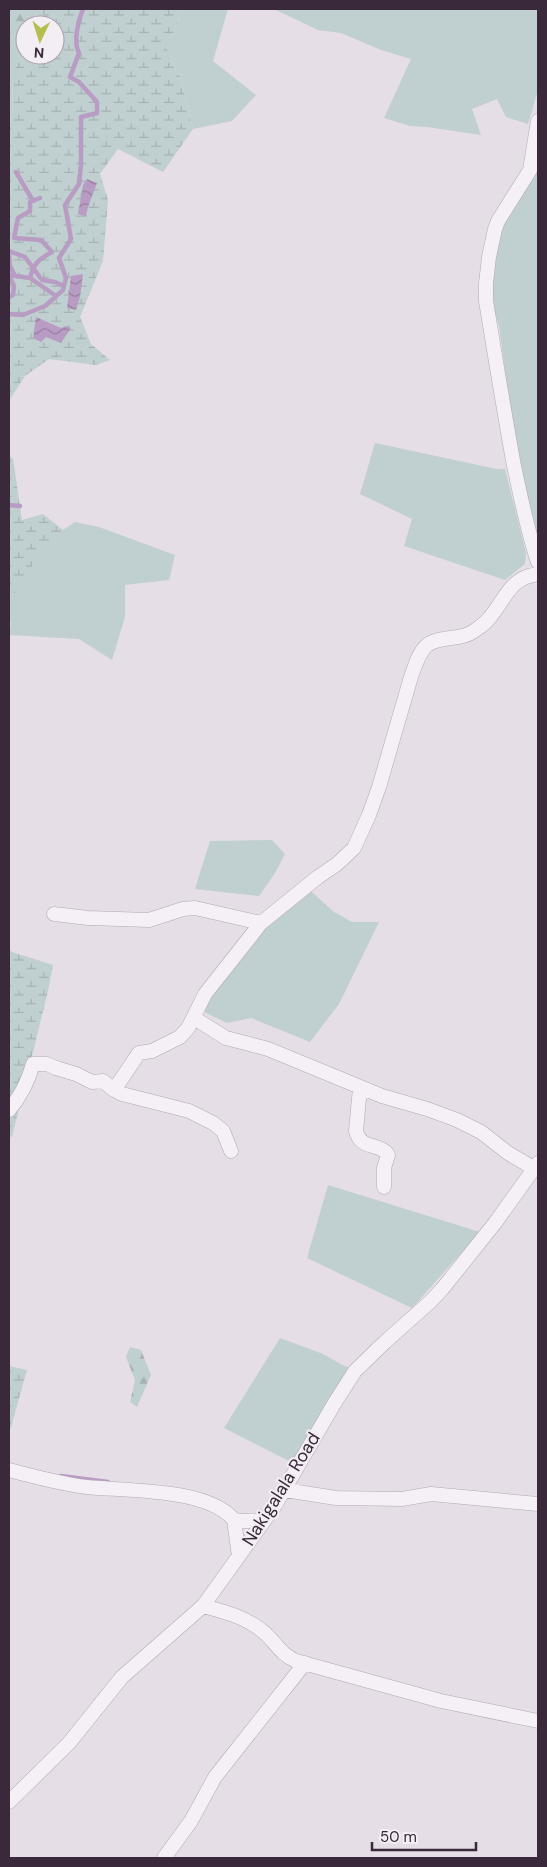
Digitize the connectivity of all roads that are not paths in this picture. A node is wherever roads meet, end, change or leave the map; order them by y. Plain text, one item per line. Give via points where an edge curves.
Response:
1 (538, 121) edge
2 (538, 562) edge
3 (538, 574) edge
4 (54, 914) dead end
5 (261, 923) junction
6 (194, 1018) junction
7 (360, 1088) junction
8 (114, 1090) junction
9 (9, 1110) edge
10 (231, 1151) dead end
11 (536, 1166) edge
12 (384, 1187) dead end
13 (9, 1470) edge
14 (285, 1490) junction
15 (538, 1504) edge
16 (234, 1520) junction
17 (264, 1520) junction
18 (239, 1556) junction
19 (203, 1606) junction
20 (305, 1663) junction
21 (538, 1720) edge
22 (9, 1802) edge
23 (164, 1858) edge

1 - 2 street via 530,170 495,229 486,283 504,412
3 - 5 street via 512,585 490,618 472,633 433,641 425,647 411,677 369,816 354,848
4 - 5 street via 149,920 195,908
5 - 6 street via 205,994
6 - 7 street via 226,1038 268,1049
6 - 8 street via 180,1037 152,1052 139,1053
7 - 11 street via 465,1124 508,1153
7 - 12 street via 356,1131 361,1142 386,1151
8 - 9 street via 103,1081 92,1082 67,1070 36,1063 18,1100
8 - 10 street via 189,1111 213,1123 223,1131
11 - 14 street, Nakigalala Road via 432,1301 355,1371
13 - 16 street via 88,1487 174,1494 220,1508
14 - 15 street via 336,1498 402,1499 431,1494
14 - 17 street, Nakigalala Road
16 - 17 street
16 - 18 street
17 - 18 street, Nakigalala Road
18 - 19 street, Nakigalala Road
19 - 20 street via 232,1614 253,1625 269,1636 284,1655
19 - 22 street, Nakigalala Road via 122,1677 68,1743
20 - 21 street via 441,1701
20 - 23 street via 216,1777

